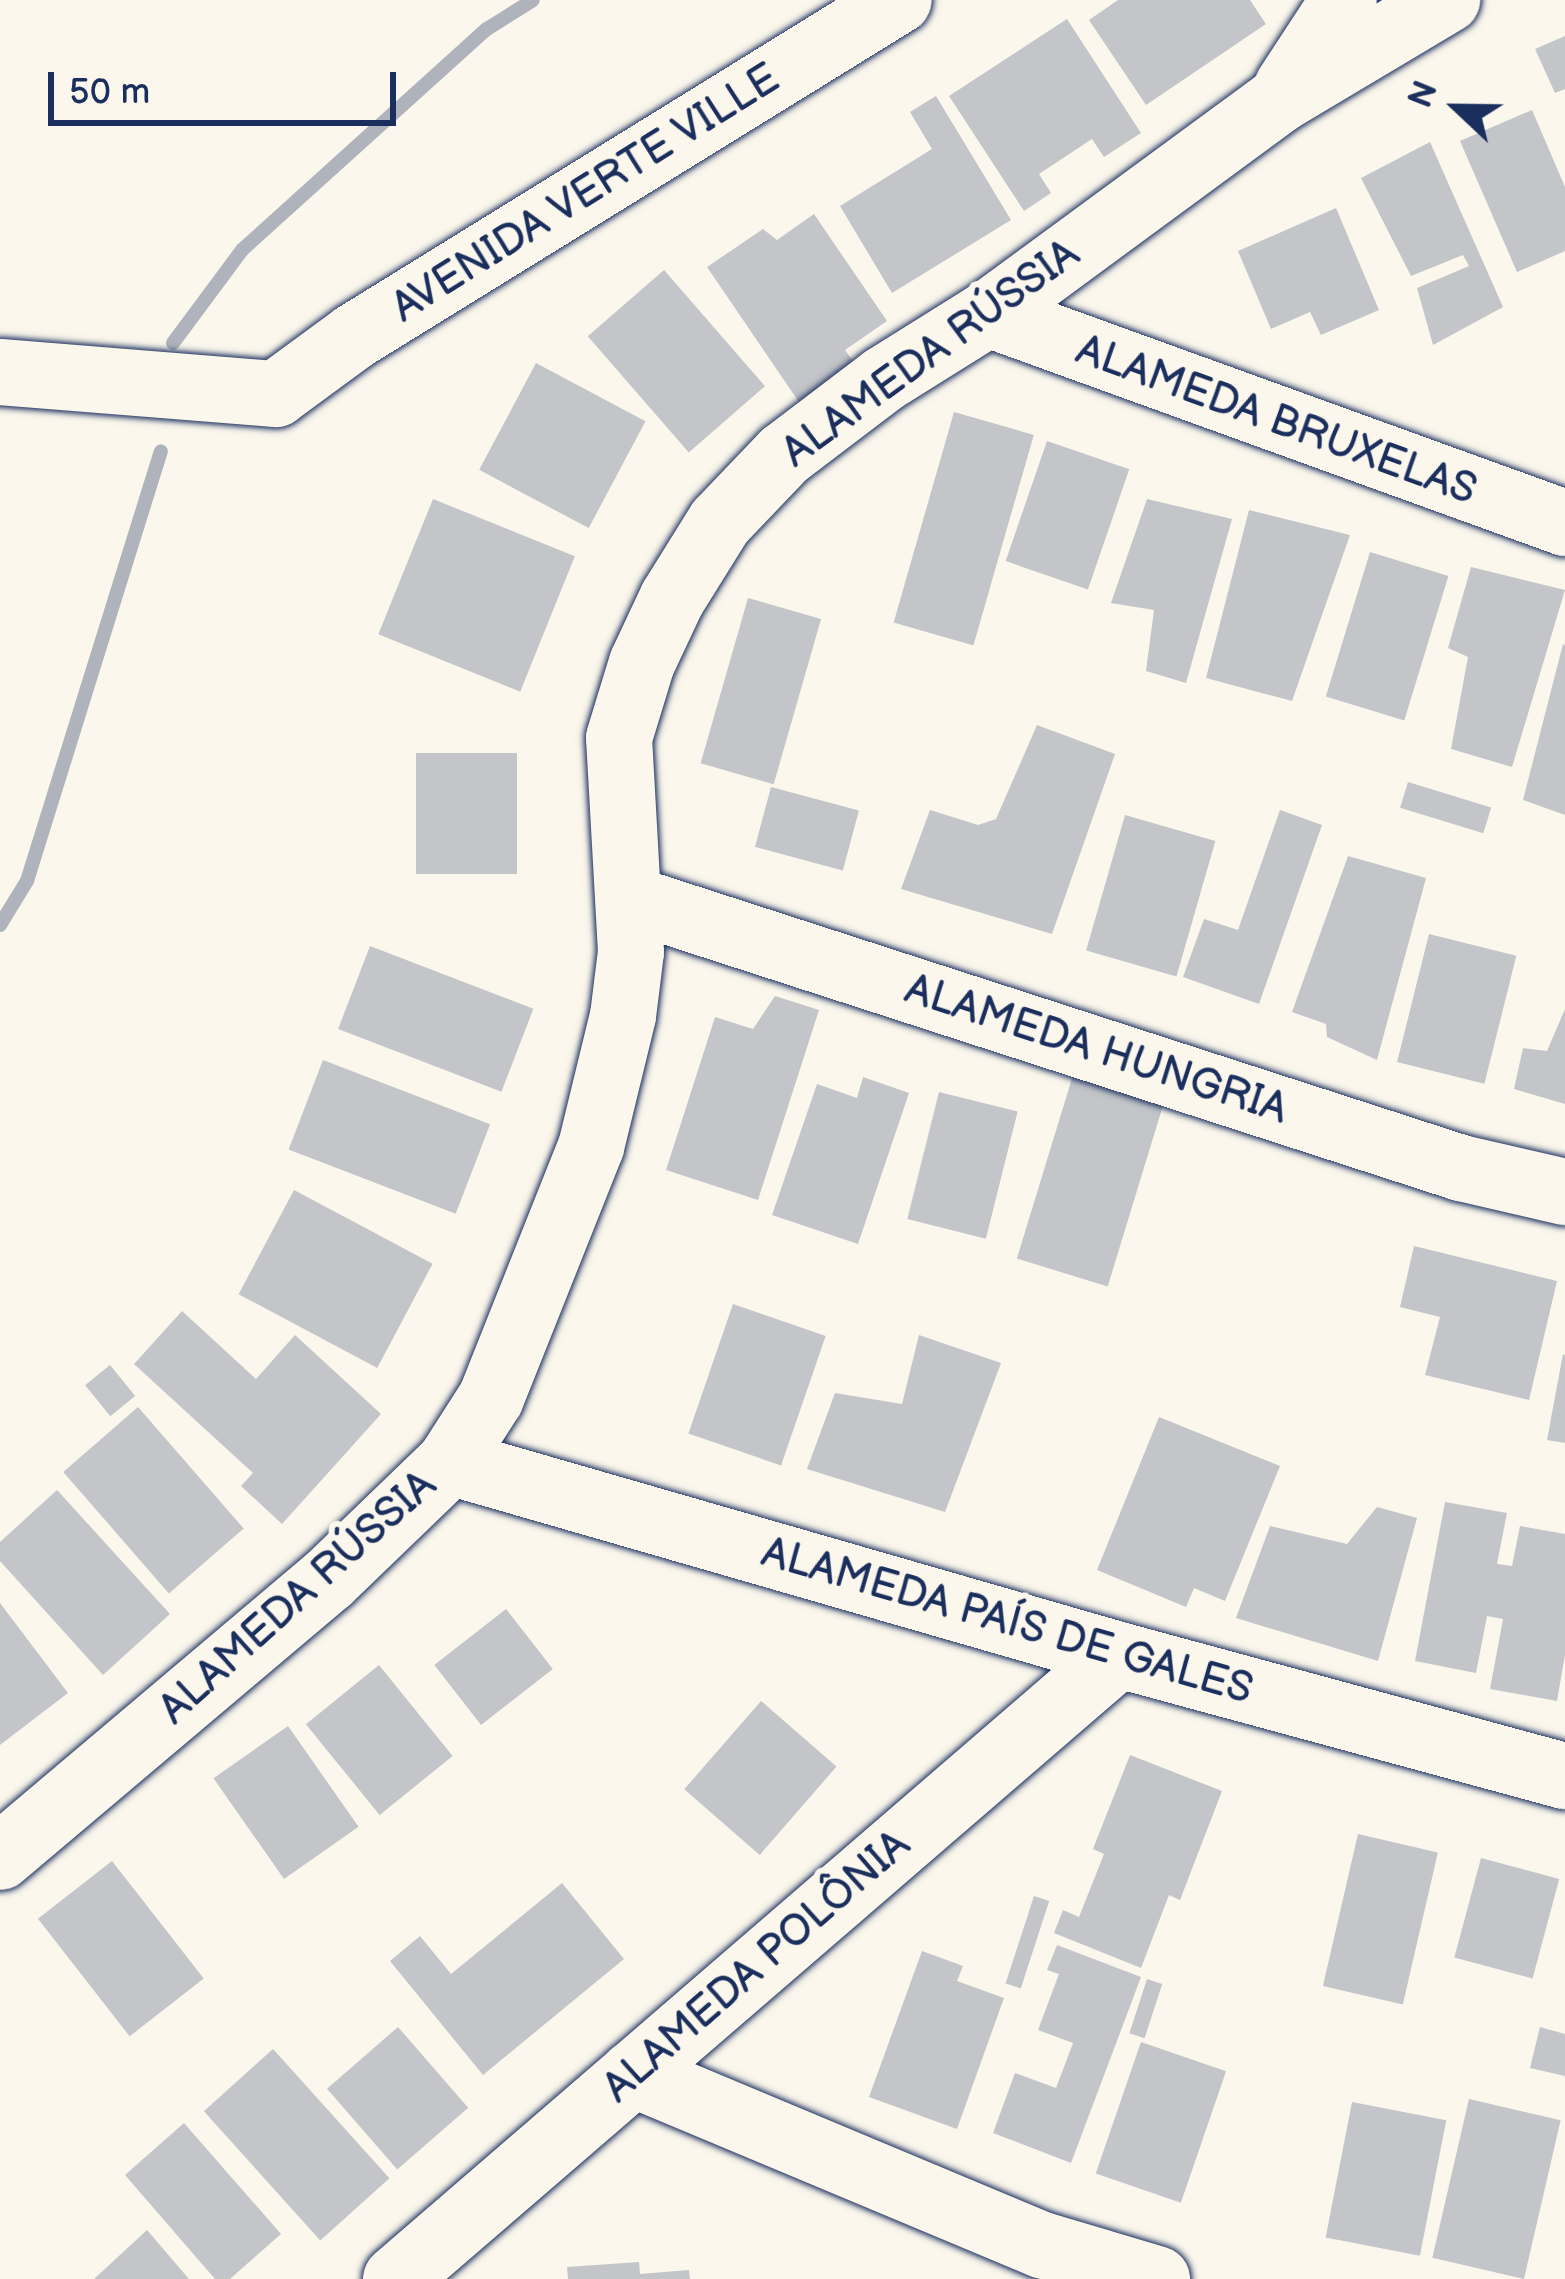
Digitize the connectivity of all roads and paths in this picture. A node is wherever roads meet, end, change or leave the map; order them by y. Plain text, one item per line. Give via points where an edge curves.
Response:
1 (899, 0) edge
2 (1344, 0) edge
3 (1447, 0) edge
4 (1279, 100) junction
5 (988, 314) junction
6 (0, 372) edge
7 (1565, 523) edge
8 (630, 899) junction
9 (1565, 1192) edge
10 (450, 1462) junction
11 (1119, 1655) junction
12 (1565, 1776) edge
13 (0, 1857) edge
14 (634, 2074) junction
15 (1042, 2262) edge
16 (412, 2273) edge
17 (1157, 2279) edge

1 - 6 street, AVENIDA VERTE VILLE via 356,336 277,394
2 - 4 street, ALAMEDA RÚSSIA
3 - 4 street, ALAMEDA RÚSSIA
4 - 5 street, ALAMEDA RÚSSIA
5 - 7 street, ALAMEDA BRUXELAS
5 - 8 street, ALAMEDA RÚSSIA via 784,455 720,522 672,599 619,737
8 - 9 street, ALAMEDA HUNGRIA via 1438,1161
8 - 10 street, ALAMEDA RÚSSIA via 622,1016 591,1147 491,1398
10 - 11 street, ALAMEDA PAÍS DE GALES
10 - 13 street, ALAMEDA RÚSSIA via 328,1580
11 - 12 street, ALAMEDA PAÍS DE GALES
11 - 14 street, ALAMEDA POLÔNIA
14 - 15 street
14 - 16 street, ALAMEDA POLÔNIA
15 - 17 street

